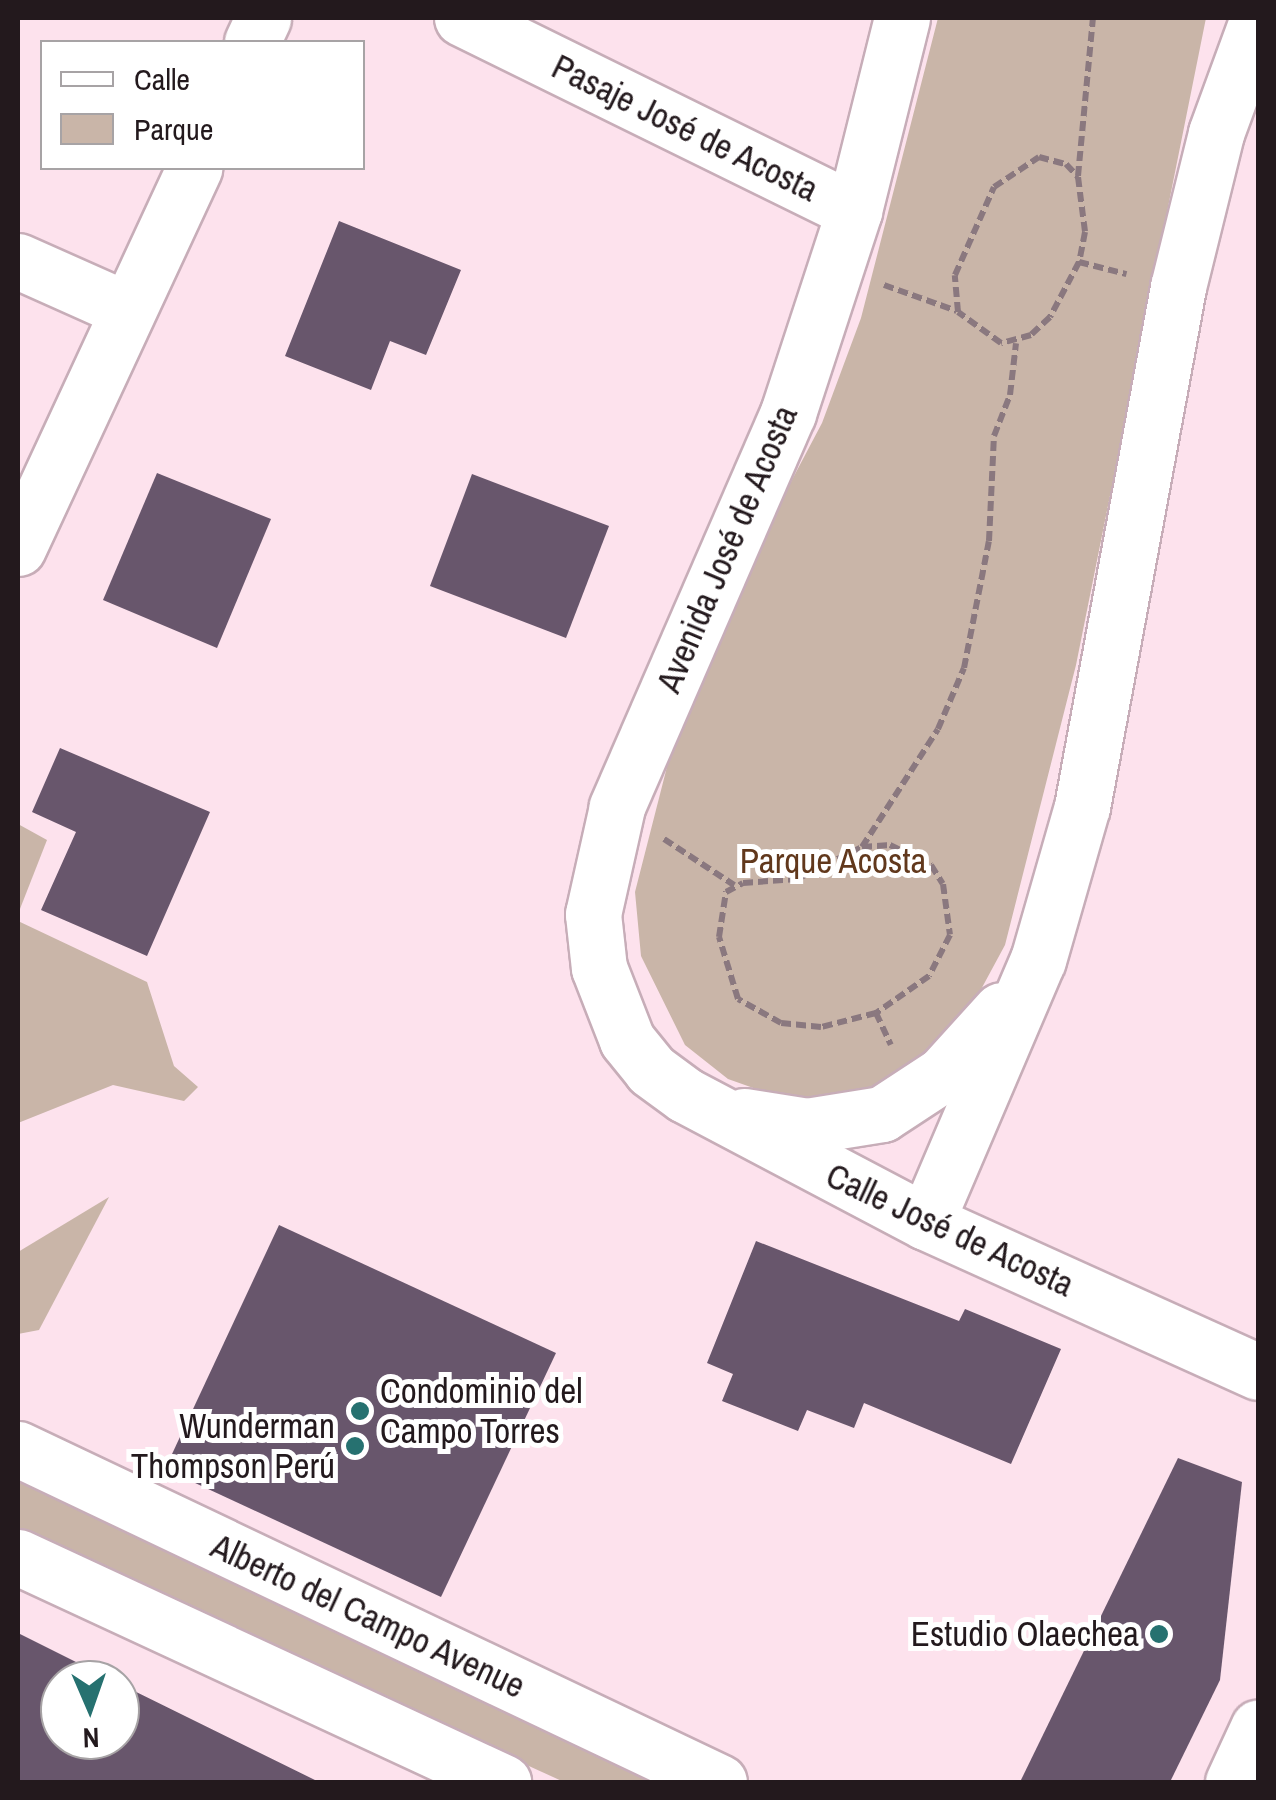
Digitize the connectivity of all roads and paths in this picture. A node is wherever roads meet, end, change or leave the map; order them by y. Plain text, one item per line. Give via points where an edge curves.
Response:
1 (462, 18) edge
2 (902, 18) edge
3 (1093, 18) edge
4 (1258, 18) edge
5 (193, 170) edge
6 (1078, 177) junction
7 (854, 211) junction
8 (18, 260) edge
9 (836, 267) junction
10 (128, 310) junction
11 (958, 312) junction
12 (1016, 343) junction
13 (18, 548) edge
14 (617, 807) junction
15 (862, 846) junction
16 (734, 886) junction
17 (1038, 960) junction
18 (668, 1082) junction
19 (926, 1222) junction
20 (1258, 1372) edge
21 (18, 1449) edge
22 (18, 1557) edge
23 (1258, 1728) edge
24 (503, 1782) edge
25 (719, 1782) edge
26 (1232, 1782) edge

1 - 7 street, Pasaje José de Acosta
2 - 7 street, Avenida José de Acosta
3 - 6 path
4 - 17 street via 1216,133 1178,287 1111,674
5 - 10 street
6 - 11 path via 1066,164 1038,157 994,188 954,275
6 - 12 path via 1085,232 1079,262 1050,316
7 - 9 street, Avenida José de Acosta
8 - 10 street
9 - 11 path
9 - 14 street, Avenida José de Acosta via 788,414
10 - 13 street
11 - 12 path via 987,338
12 - 15 path via 1010,395 994,436 989,541 964,668 938,729
14 - 16 path
14 - 18 street, Avenida José de Acosta via 592,914 599,968 627,1040
15 - 16 path via 797,879
15 - 16 path via 890,845 931,865 950,910 950,935 929,976 876,1013 844,1024 798,1027 738,999 719,936 720,910
17 - 18 street via 944,1074 882,1114 807,1126 730,1113
17 - 19 street
18 - 19 street, Calle José de Acosta
19 - 20 street, Calle José de Acosta
21 - 25 street, Alberto del Campo Avenue
22 - 24 street
23 - 26 street

